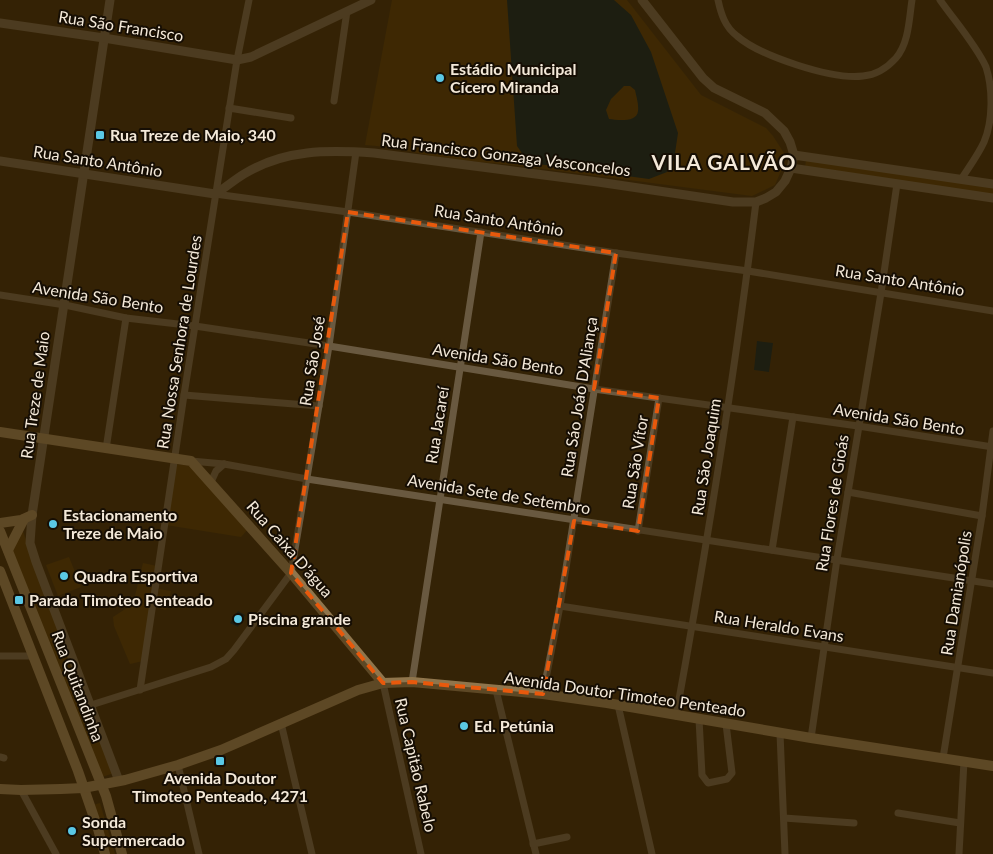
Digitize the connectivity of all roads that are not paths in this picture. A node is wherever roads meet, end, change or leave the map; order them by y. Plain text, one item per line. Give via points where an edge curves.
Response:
1 (110, 0) edge
2 (249, 0) edge
3 (370, 0) edge
4 (642, 0) edge
5 (718, 0) edge
6 (912, 0) edge
7 (940, 0) edge
8 (347, 11) junction
9 (0, 22) edge
10 (104, 38) junction
11 (237, 60) junction
12 (334, 102) dead end
13 (229, 108) junction
14 (291, 118) dead end
15 (356, 152) junction
16 (794, 155) junction
17 (808, 158) junction
18 (0, 161) edge
19 (791, 168) junction
20 (806, 171) junction
21 (84, 174) junction
22 (962, 178) junction
23 (897, 184) junction
24 (993, 184) edge
25 (215, 194) junction
26 (993, 198) edge
27 (756, 202) junction
28 (348, 212) junction
29 (481, 232) junction
30 (616, 253) junction
31 (748, 271) junction
32 (881, 293) junction
33 (0, 295) edge
34 (63, 305) junction
35 (993, 311) edge
36 (126, 318) junction
37 (195, 326) junction
38 (329, 346) junction
39 (460, 367) junction
40 (594, 390) junction
41 (184, 395) junction
42 (659, 398) junction
43 (319, 406) junction
44 (727, 408) junction
45 (793, 417) junction
46 (858, 426) junction
47 (993, 430) edge
48 (0, 432) edge
49 (44, 439) junction
50 (992, 447) edge
51 (106, 449) junction
52 (175, 459) junction
53 (191, 461) junction
54 (224, 464) junction
55 (307, 479) junction
56 (211, 482) junction
57 (848, 492) junction
58 (440, 500) junction
59 (982, 516) junction
60 (28, 517) junction
61 (574, 521) junction
62 (0, 523) edge
63 (0, 531) edge
64 (638, 531) junction
65 (707, 542) junction
66 (8, 550) junction
67 (772, 550) junction
68 (837, 559) junction
69 (0, 570) edge
70 (291, 573) junction
71 (972, 580) junction
72 (993, 584) edge
73 (560, 606) junction
74 (692, 626) junction
75 (824, 647) junction
76 (0, 656) edge
77 (33, 656) junction
78 (958, 668) junction
79 (993, 673) edge
80 (412, 682) junction
81 (383, 683) junction
82 (140, 690) junction
83 (496, 690) junction
84 (543, 694) junction
85 (91, 705) junction
86 (618, 705) junction
87 (676, 716) junction
88 (699, 720) junction
89 (280, 723) junction
90 (726, 724) junction
91 (780, 733) junction
92 (811, 738) junction
93 (943, 758) junction
94 (964, 761) junction
95 (178, 765) junction
96 (993, 766) edge
97 (119, 781) junction
98 (101, 784) junction
99 (83, 788) junction
100 (0, 789) edge
101 (21, 790) junction
102 (898, 813) dead end
103 (784, 818) junction
104 (854, 822) dead end
105 (960, 823) junction
106 (568, 837) dead end
107 (534, 844) junction
108 (56, 854) edge
109 (105, 854) edge
110 (122, 854) edge
111 (199, 854) edge
112 (312, 854) edge
113 (421, 854) edge
114 (536, 854) edge
115 (652, 854) edge
116 (785, 854) edge
117 (959, 854) edge

1 - 10 street, Rua Treze de Maio
2 - 11 street, Rua Nossa Senhora de Lourdes
3 - 8 street
4 - 16 street via 703,78 714,88 774,120 784,130
5 - 6 street via 727,26 749,44 799,66 846,76 863,76 877,73 896,57 906,37
7 - 22 street via 986,67 990,79 991,118 988,130 979,152
8 - 11 street via 251,57
8 - 12 street
9 - 10 street, Rua São Francisco
10 - 11 street, Rua São Francisco
10 - 21 street, Rua Treze de Maio
11 - 13 street, Rua Nossa Senhora de Lourdes
13 - 14 street
13 - 25 street, Rua Nossa Senhora de Lourdes
15 - 25 street, Rua Francisco Gonzaga Vasconcelos via 310,152 266,162
15 - 27 street, Rua Francisco Gonzaga Vasconcelos via 733,202
15 - 28 street, Rua São José
16 - 17 street
16 - 19 street, Rua Francisco Gonzaga Vasconcelos
17 - 20 street via 803,163
17 - 22 street
18 - 21 street, Rua Santo Antônio
19 - 20 street
19 - 27 street, Rua Francisco Gonzaga Vasconcelos via 776,192
20 - 23 street
21 - 25 street, Rua Santo Antônio
21 - 34 street, Rua Treze de Maio
22 - 24 street
23 - 26 street
23 - 32 street, Rua Flores de Gioás
25 - 28 street, Rua Santo Antônio
25 - 37 street, Rua Nossa Senhora de Lourdes
27 - 31 street, Rua São Joaquim
28 - 29 street, Rua Santo Antônio
28 - 38 street, Rua São José
29 - 30 street, Rua Santo Antônio
29 - 39 street, Rua Jacareí
30 - 31 street, Rua Santo Antônio
30 - 40 street, Rua Sáo Joáo D'Aliança
31 - 32 street, Rua Santo Antônio
31 - 44 street, Rua São Joaquim
32 - 35 street, Rua Santo Antônio
32 - 46 street, Rua Flores de Gioás
33 - 34 street, Avenida São Bento
34 - 36 street, Avenida São Bento
34 - 49 street, Rua Treze de Maio
36 - 37 street, Avenida São Bento
36 - 51 street
37 - 38 street, Avenida São Bento
37 - 41 street, Rua Nossa Senhora de Lourdes
38 - 39 street, Avenida São Bento
38 - 43 street, Rua São José
39 - 40 street, Avenida São Bento
39 - 58 street, Rua Jacareí
40 - 42 street, Avenida São Bento
40 - 61 street, Rua Sáo Joáo D'Aliança
41 - 43 street
41 - 52 street, Rua Nossa Senhora de Lourdes
42 - 44 street, Avenida São Bento
42 - 64 street, Rua São Vítor
43 - 55 street, Rua São José
44 - 45 street, Avenida São Bento
44 - 65 street, Rua São Joaquim
45 - 46 street, Avenida São Bento
45 - 67 street
46 - 50 street, Avenida São Bento
46 - 57 street, Rua Flores de Gioás
47 - 50 street, Rua Damianópolis
48 - 49 main road, Avenida Sete de Setembro
49 - 51 main road, Avenida Sete de Setembro
49 - 60 street, Rua Treze de Maio
50 - 59 street, Rua Damianópolis
51 - 52 main road, Avenida Sete de Setembro
52 - 53 main road, Avenida Sete de Setembro
52 - 82 street, Rua Nossa Senhora de Lourdes
53 - 54 street, Avenida Sete de Setembro
53 - 56 main road, Rua Caixa D'água
54 - 55 street, Avenida Sete de Setembro
54 - 56 street
55 - 58 street, Avenida Sete de Setembro
55 - 70 street, Rua São José
56 - 70 main road, Rua Caixa D'água
57 - 59 street
57 - 68 street, Rua Flores de Gioás
58 - 61 street, Avenida Sete de Setembro
58 - 80 street, Rua Jacareí
59 - 71 street, Rua Damianópolis
60 - 62 main road
60 - 66 main road
60 - 85 street, Rua Treze de Maio via 30,543 36,562
61 - 64 street, Avenida Sete de Setembro
61 - 73 street, Rua Sáo Joáo D'Aliança
63 - 66 main road, Rua Quitandinha
64 - 65 street, Avenida Sete de Setembro
65 - 67 street, Avenida Sete de Setembro
65 - 74 street, Rua São Joaquim
66 - 98 main road, Rua Quitandinha
67 - 68 street, Avenida Sete de Setembro
68 - 71 street, Avenida Sete de Setembro
68 - 75 street, Rua Flores de Gioás
69 - 77 main road, Rua Quitandinha
70 - 81 main road, Rua Caixa D'água
70 - 82 street via 226,659 212,667
71 - 72 street, Avenida Sete de Setembro
71 - 78 street, Rua Damianópolis
73 - 74 street, Rua Heraldo Evans
73 - 84 street, Rua Sáo Joáo D'Aliança
74 - 75 street, Rua Heraldo Evans
74 - 87 street, Rua São Joaquim
75 - 78 street, Rua Heraldo Evans
75 - 92 street, Rua Flores de Gioás
76 - 77 street
77 - 99 main road, Rua Quitandinha
78 - 79 street, Rua Heraldo Evans
78 - 93 street, Rua Damianópolis
80 - 81 main road, Avenida Doutor Timoteo Penteado
80 - 83 main road, Avenida Doutor Timoteo Penteado
81 - 89 main road, Avenida Doutor Timoteo Penteado via 358,690
81 - 113 street, Rua Capitão Rabelo
82 - 85 street
83 - 84 main road, Avenida Doutor Timoteo Penteado
83 - 107 street
84 - 86 main road, Avenida Doutor Timoteo Penteado
85 - 97 street, Rua Treze de Maio
86 - 87 main road, Avenida Doutor Timoteo Penteado
86 - 115 street
87 - 88 main road, Avenida Doutor Timoteo Penteado
88 - 90 main road, Avenida Doutor Timoteo Penteado
88 - 90 street via 702,775 708,783 727,779 732,774
89 - 95 main road, Avenida Doutor Timoteo Penteado via 221,750
89 - 112 street
90 - 91 main road, Avenida Doutor Timoteo Penteado
91 - 92 main road, Avenida Doutor Timoteo Penteado
91 - 103 street
92 - 93 main road, Avenida Doutor Timoteo Penteado
93 - 94 main road, Avenida Doutor Timoteo Penteado
94 - 96 main road, Avenida Doutor Timoteo Penteado
94 - 105 street
95 - 97 main road, Avenida Doutor Timoteo Penteado
95 - 111 street
97 - 98 main road, Avenida Doutor Timoteo Penteado
98 - 99 main road, Avenida Doutor Timoteo Penteado
98 - 110 main road, Rua Quitandinha
99 - 101 main road, Avenida Doutor Timoteo Penteado
99 - 109 main road, Rua Quitandinha
100 - 101 main road, Avenida Doutor Timoteo Penteado
101 - 108 street
102 - 105 street
103 - 104 street
103 - 116 street
105 - 117 street
106 - 107 street
107 - 114 street

